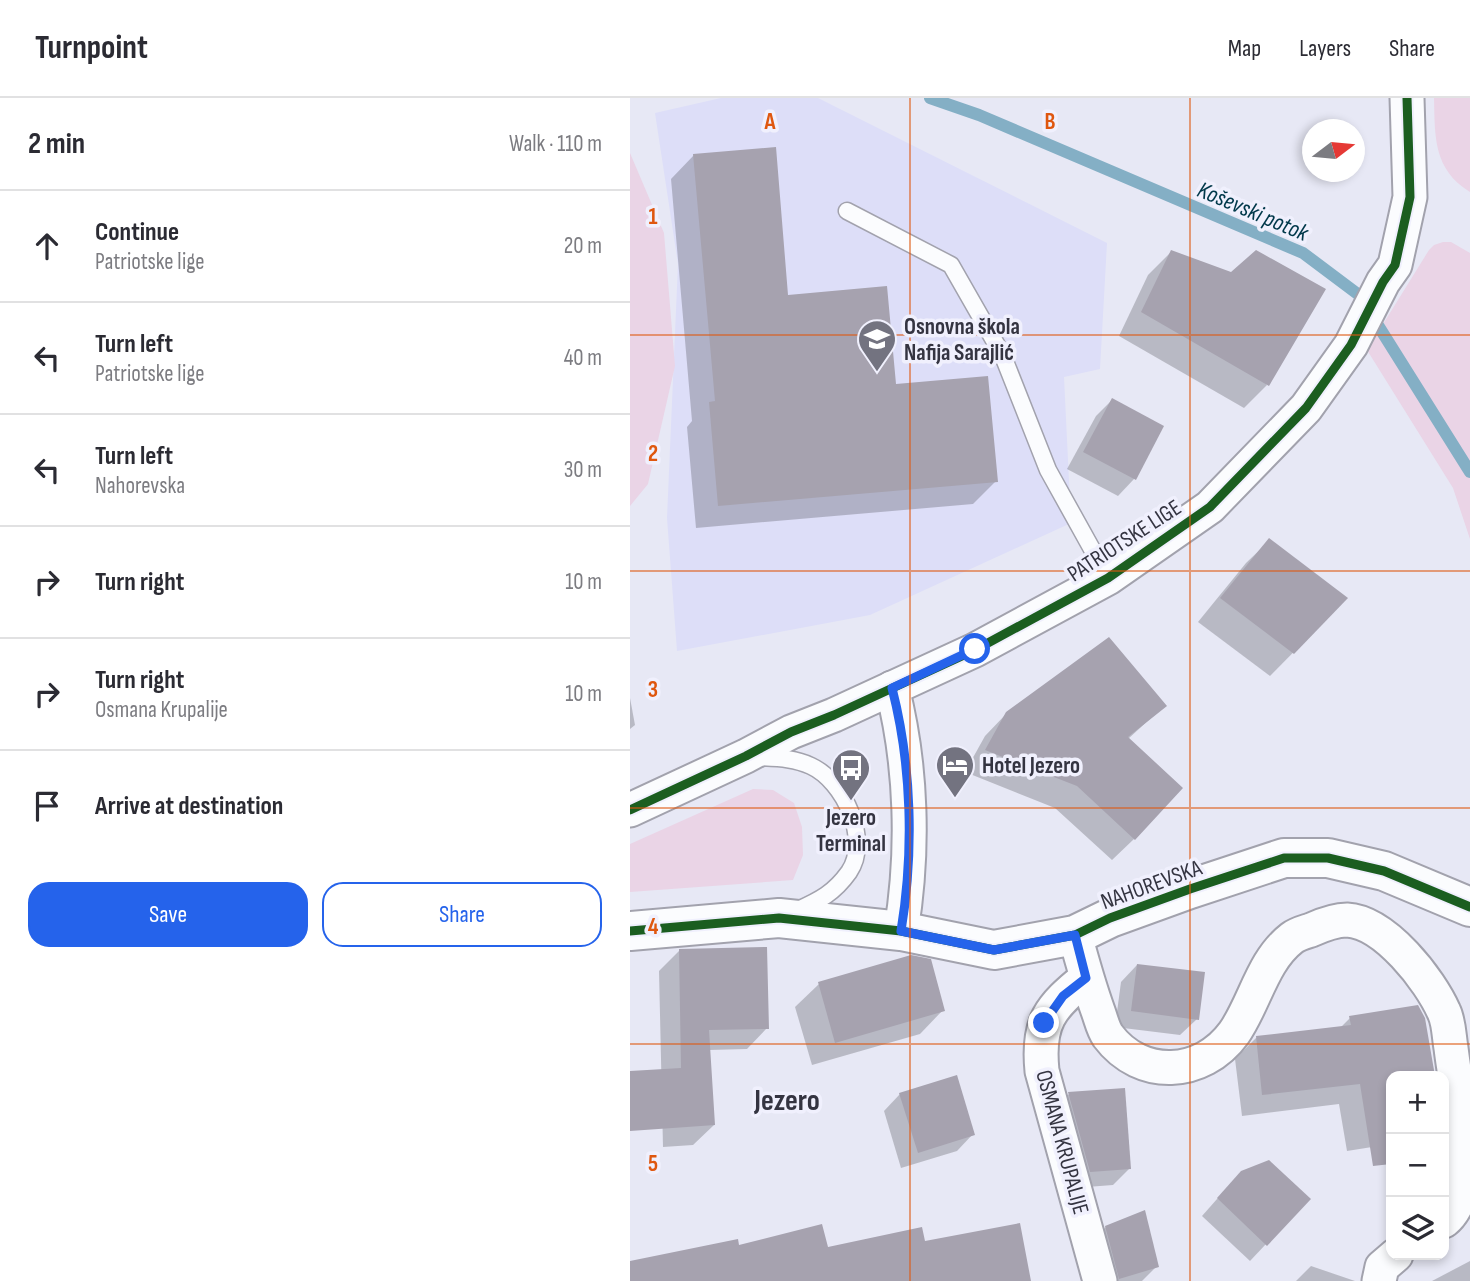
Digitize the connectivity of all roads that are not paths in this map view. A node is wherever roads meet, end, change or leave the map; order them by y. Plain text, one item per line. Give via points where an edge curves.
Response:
1 (1407, 98) edge
2 (847, 211) dead end
3 (1108, 578) junction
4 (892, 688) junction
5 (746, 756) junction
6 (630, 810) edge
7 (1470, 907) edge
8 (779, 918) junction
9 (630, 931) edge
10 (901, 931) junction
11 (1075, 935) junction
12 (1086, 978) junction
13 (1449, 1217) edge
14 (1390, 1260) edge
15 (1100, 1281) edge
16 (1379, 1281) edge

1 - 3 street, PATRIOTSKE LIGE via 1410,197 1395,265 1352,345 1306,408 1210,507
2 - 3 lane via 951,265 1003,356 1048,470
3 - 4 street, PATRIOTSKE LIGE
4 - 5 street, PATRIOTSKE LIGE
4 - 10 street via 906,770 908,891
5 - 6 street, PATRIOTSKE LIGE
5 - 8 lane via 786,758 813,767 840,789 852,814 857,843 850,870 825,898
7 - 11 street, NAHOREVSKA via 1384,871 1328,858 1284,858 1110,918
8 - 9 street, NAHOREVSKA
8 - 10 street, NAHOREVSKA
10 - 11 street, NAHOREVSKA via 994,950
11 - 12 street
12 - 13 street via 1106,1034 1124,1054 1164,1069 1181,1068 1211,1054 1232,1034 1269,964 1292,937 1325,923 1347,920 1368,926 1411,963 1446,1014 1465,1175 1455,1213
12 - 15 street, OSMANA KRUPALIJE via 1063,996 1044,1023 1040,1047 1042,1071
14 - 16 street via 1382,1267

